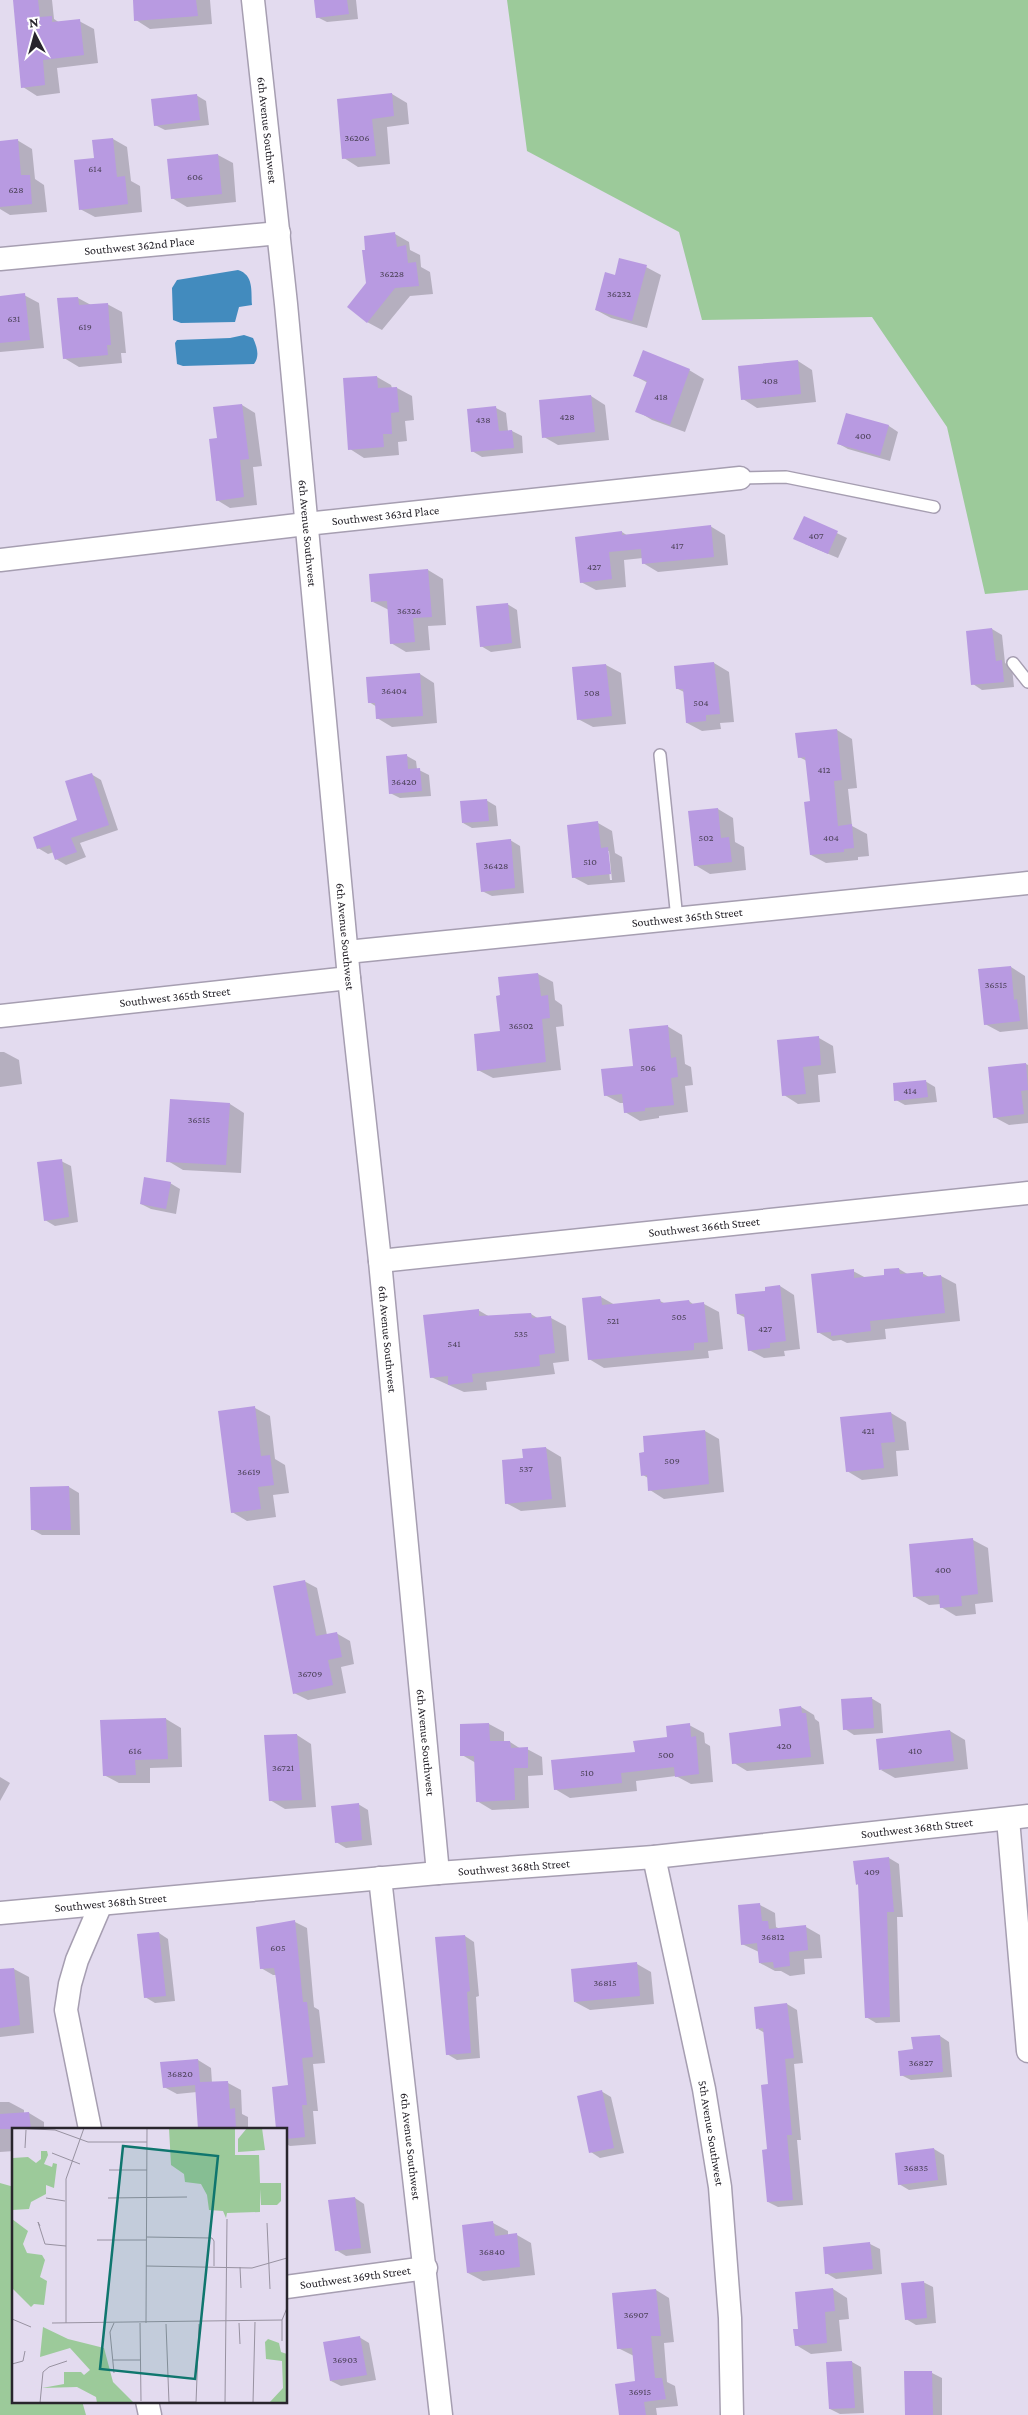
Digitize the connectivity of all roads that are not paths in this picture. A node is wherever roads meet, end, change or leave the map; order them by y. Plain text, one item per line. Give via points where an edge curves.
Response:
1 (254, 0) edge
2 (279, 233) junction
3 (0, 259) edge
4 (740, 478) joint
5 (934, 507) dead end
6 (306, 524) junction
7 (0, 560) edge
8 (1013, 663) dead end
9 (1028, 682) edge
10 (660, 755) dead end
11 (1028, 883) edge
12 (676, 919) junction
13 (347, 952) junction
14 (349, 978) junction
15 (0, 1016) edge
16 (1028, 1193) edge
17 (380, 1261) junction
18 (1018, 1818) edge
19 (654, 1857) junction
20 (438, 1873) junction
21 (380, 1878) junction
22 (101, 1904) junction
23 (0, 1913) edge
24 (1028, 2051) edge
25 (90, 2128) edge
26 (426, 2268) junction
27 (288, 2286) edge
28 (147, 2402) edge
29 (150, 2415) edge
30 (441, 2415) edge
31 (732, 2415) edge

1 - 2 street, 6th Avenue Southwest
2 - 3 street, Southwest 362nd Place
2 - 6 street, 6th Avenue Southwest
4 - 5 lane via 786,478
4 - 6 street, Southwest 363rd Place
6 - 7 street, Southwest 363rd Place
6 - 13 street, 6th Avenue Southwest
8 - 9 lane
10 - 12 lane
11 - 12 street, Southwest 365th Street
12 - 13 street, Southwest 365th Street
13 - 14 street, 6th Avenue Southwest
14 - 15 street, Southwest 365th Street
14 - 17 street, 6th Avenue Southwest
16 - 17 street, Southwest 366th Street
17 - 20 street, 6th Avenue Southwest
18 - 19 street, Southwest 368th Street
18 - 24 street
19 - 20 street, Southwest 368th Street
19 - 31 street, 5th Avenue Southwest via 704,2089 720,2187 730,2318
20 - 21 street, Southwest 368th Street
21 - 22 street, Southwest 368th Street
21 - 26 street, 6th Avenue Southwest
22 - 23 street, Southwest 368th Street
22 - 25 street via 77,1960 66,2010
26 - 27 street, Southwest 369th Street
26 - 30 street, 6th Avenue Southwest
28 - 29 street

